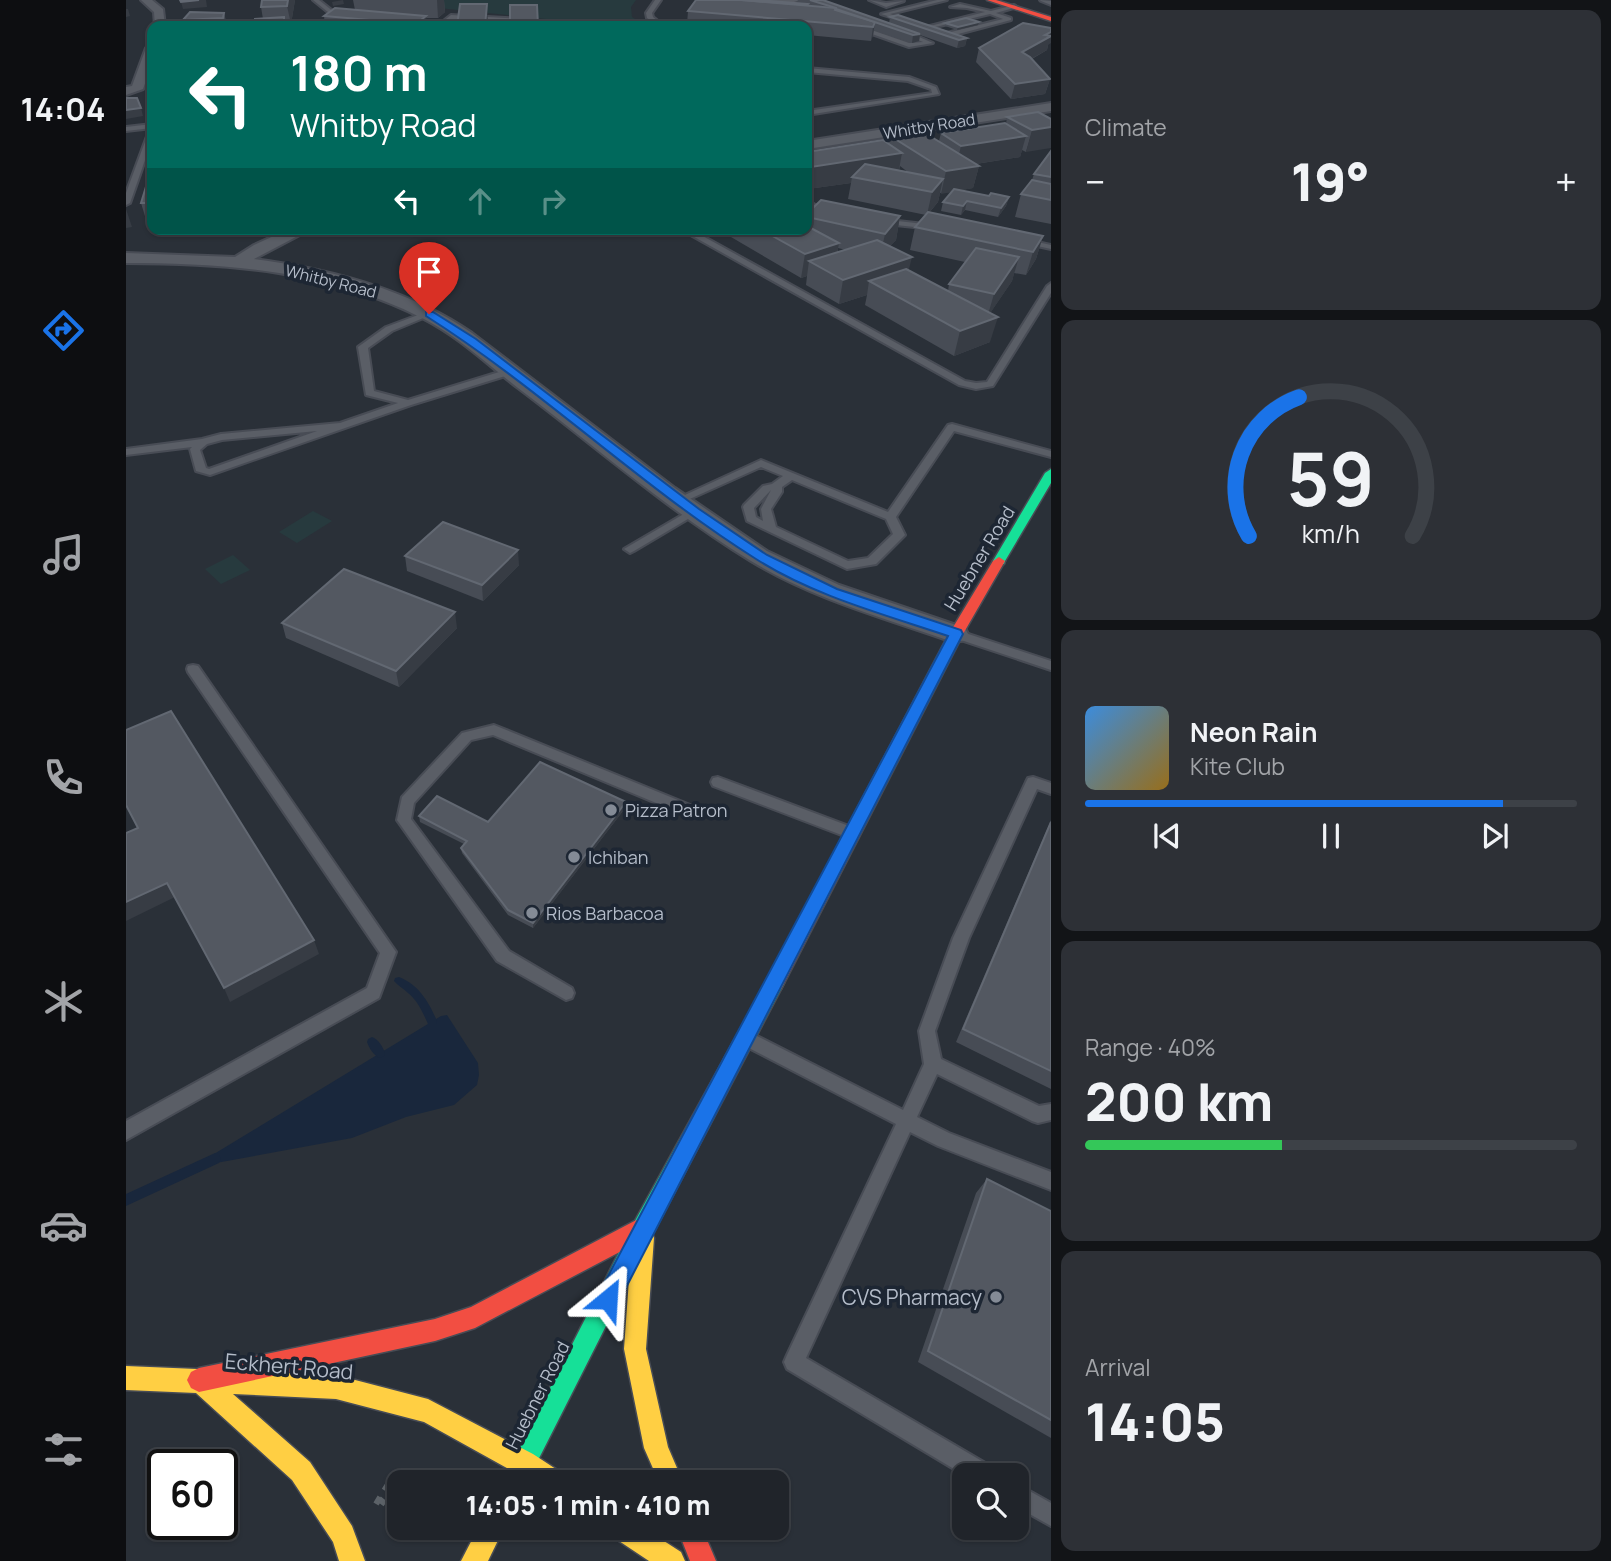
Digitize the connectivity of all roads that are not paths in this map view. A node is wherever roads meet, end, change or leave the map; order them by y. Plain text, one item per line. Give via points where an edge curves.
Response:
1 (146, 0) edge
2 (316, 0) edge
3 (658, 0) edge
4 (762, 0) edge
5 (872, 0) edge
6 (906, 0) edge
7 (944, 0) edge
8 (1042, 0) edge
9 (795, 1) edge
10 (1051, 3) edge
11 (755, 5) edge
12 (989, 6) edge
13 (953, 7) dead end
14 (804, 8) junction
15 (813, 11) edge
16 (911, 16) edge
17 (900, 19) junction
18 (1051, 19) edge
19 (341, 20) joint
20 (350, 20) edge
21 (160, 21) edge
22 (446, 21) edge
23 (535, 21) edge
24 (654, 21) edge
25 (850, 24) edge
26 (925, 28) junction
27 (896, 30) edge
28 (147, 58) edge
29 (812, 70) edge
30 (131, 90) edge
31 (1051, 107) edge
32 (812, 112) edge
33 (147, 126) edge
34 (126, 129) edge
35 (812, 144) edge
36 (147, 145) edge
37 (126, 203) edge
38 (812, 205) edge
39 (839, 212) edge
40 (865, 217) edge
41 (942, 228) edge
42 (289, 235) edge
43 (695, 235) edge
44 (1015, 239) edge
45 (1051, 247) edge
46 (126, 258) edge
47 (238, 262) junction
48 (1051, 286) edge
49 (429, 314) junction
50 (509, 372) junction
51 (408, 403) junction
52 (343, 426) junction
53 (203, 442) junction
54 (126, 452) edge
55 (1051, 454) edge
56 (1051, 474) edge
57 (791, 475) junction
58 (776, 486) junction
59 (687, 505) junction
60 (890, 517) junction
61 (771, 528) junction
62 (630, 549) dead end
63 (956, 634) junction
64 (1051, 666) edge
65 (193, 669) dead end
66 (718, 782) dead end
67 (1051, 789) edge
68 (690, 811) dead end
69 (852, 833) junction
70 (566, 993) dead end
71 (746, 1038) junction
72 (933, 1064) junction
73 (1051, 1112) edge
74 (907, 1121) junction
75 (126, 1131) edge
76 (1051, 1181) edge
77 (644, 1227) junction
78 (126, 1378) edge
79 (199, 1380) junction
80 (524, 1463) junction
81 (964, 1463) edge
82 (520, 1470) edge
83 (535, 1470) edge
84 (666, 1470) edge
85 (1029, 1502) edge
86 (1051, 1515) edge
87 (485, 1540) edge
88 (640, 1540) edge
89 (695, 1540) edge
90 (352, 1561) edge
91 (474, 1561) edge
92 (672, 1561) edge
93 (703, 1561) edge

1 - 21 street via 159,11
2 - 19 lane
3 - 24 lane via 649,12
4 - 9 lane
5 - 6 lane via 886,5
7 - 17 lane via 884,14
8 - 10 lane
9 - 14 lane
11 - 14 lane
12 - 13 lane
12 - 18 main road via 1014,7
12 - 26 lane
12 - 26 lane via 1009,19 947,35
14 - 15 lane
16 - 17 lane
17 - 26 lane
19 - 20 lane
22 - 23 lane via 451,17
25 - 27 lane via 909,45 930,43
28 - 30 street
29 - 32 lane via 909,79 934,88 936,94
31 - 35 street, Whitby Road
33 - 34 lane
36 - 37 lane
38 - 39 lane
40 - 41 lane
42 - 47 street, Whitby Road
43 - 48 lane via 961,383 976,386 990,384
44 - 45 lane
46 - 47 street, Whitby Road
47 - 49 street, Whitby Road via 358,284
49 - 50 street, Whitby Road
49 - 51 lane via 389,328 363,347 369,393
50 - 51 lane
50 - 59 street, Whitby Road
51 - 52 lane
52 - 53 lane
52 - 53 lane via 210,472 201,471 195,449
53 - 54 lane
55 - 60 lane via 952,427
56 - 63 main road, Huebner Road
57 - 58 lane
57 - 59 lane via 761,463
57 - 60 lane
58 - 61 lane via 766,509
58 - 61 lane via 767,488 748,507 751,519
59 - 62 lane
59 - 63 street, Whitby Road via 762,557 832,592
60 - 61 lane via 899,535 872,561 861,564 848,565
63 - 64 lane
63 - 69 main road, Huebner Road
65 - 75 lane via 388,952 373,993
66 - 69 lane
67 - 72 lane via 1033,782 961,938 927,1031
68 - 70 lane via 494,730 467,736 407,801 404,820 503,956
69 - 71 main road, Huebner Road
71 - 74 lane
71 - 77 main road, Huebner Road
72 - 73 lane via 1038,1115
72 - 74 lane
74 - 76 lane
74 - 81 lane via 794,1362
77 - 79 main road via 475,1317 435,1330
77 - 80 main road, Huebner Road
77 - 84 main road via 635,1349 656,1448
78 - 79 main road, Eckhert Road
79 - 80 main road, Eckhert Road via 336,1387 428,1410
79 - 90 main road via 302,1471 343,1535
80 - 82 main road, Huebner Road
80 - 83 main road, Eckhert Road
85 - 86 lane
87 - 91 main road
88 - 92 main road
89 - 93 main road

